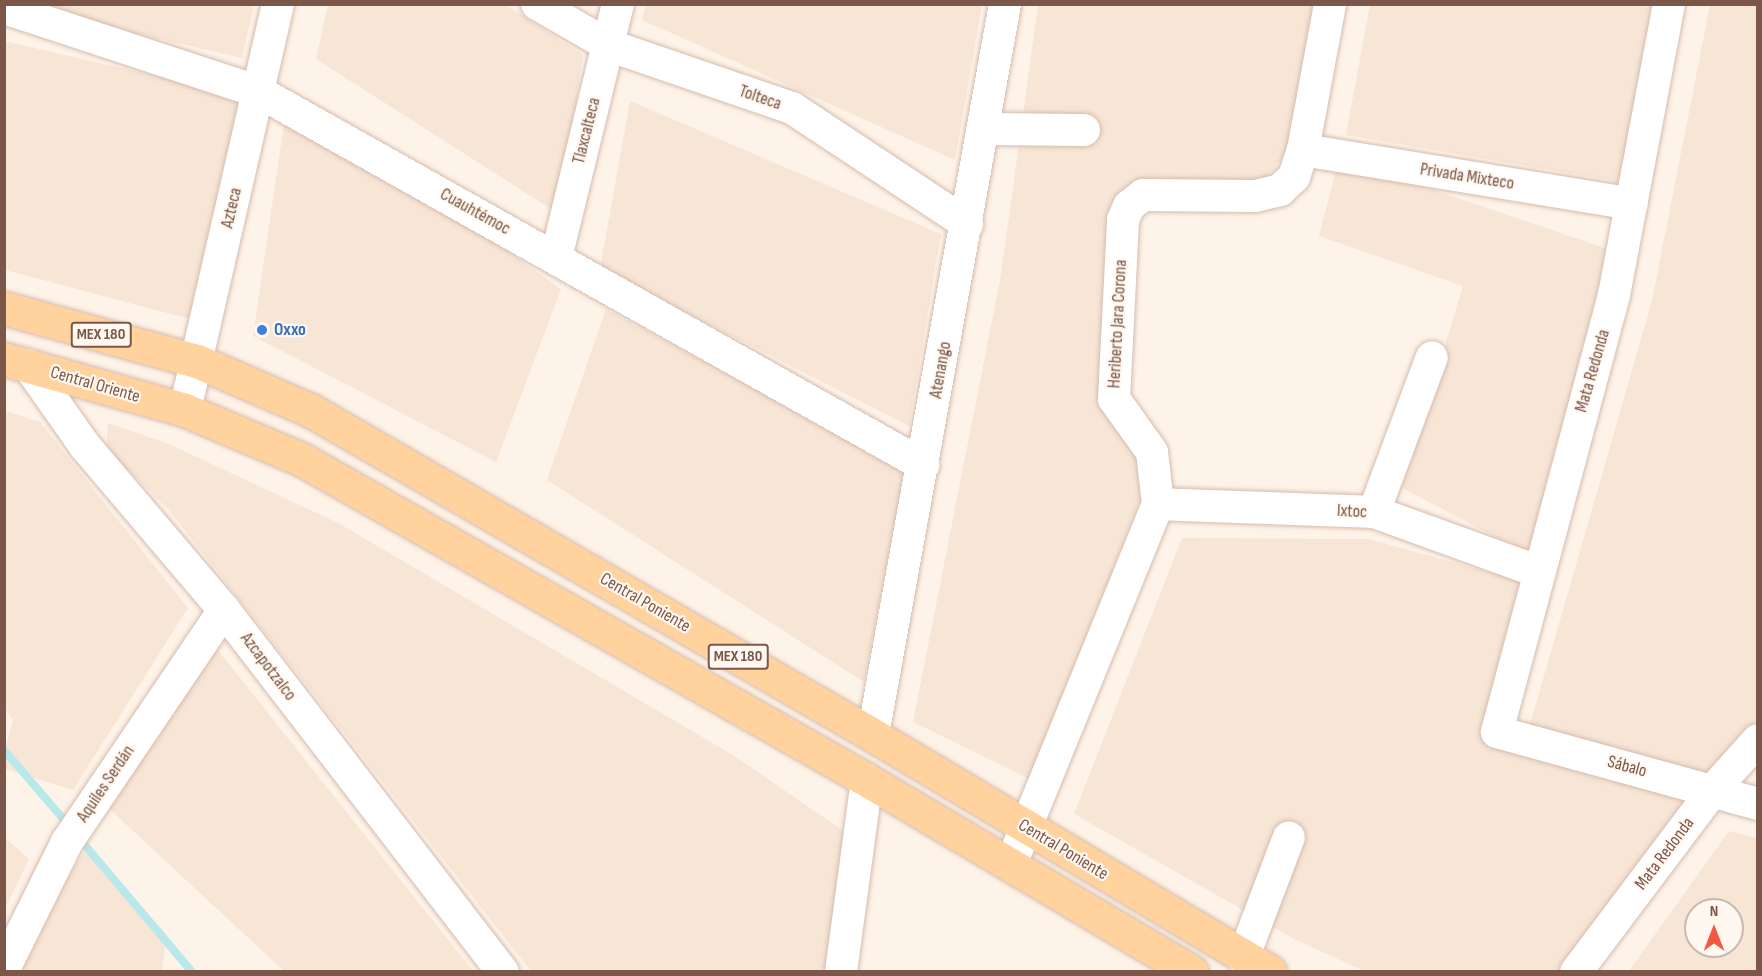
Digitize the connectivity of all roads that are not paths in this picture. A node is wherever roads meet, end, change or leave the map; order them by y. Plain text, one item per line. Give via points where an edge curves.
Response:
1 (278, 4) edge
2 (537, 4) edge
3 (618, 4) edge
4 (1005, 4) edge
5 (1330, 4) edge
6 (1669, 4) edge
7 (4, 8) edge
8 (608, 45) junction
9 (259, 92) junction
10 (985, 129) junction
11 (1084, 130) dead end
12 (1303, 150) junction
13 (1632, 204) junction
14 (967, 225) junction
15 (556, 258) junction
16 (4, 308) edge
17 (1432, 357) dead end
18 (197, 361) junction
19 (16, 362) edge
20 (185, 410) junction
21 (923, 465) junction
22 (1158, 504) junction
23 (1374, 512) junction
24 (1537, 572) junction
25 (224, 610) junction
26 (1497, 732) joint
27 (873, 735) junction
28 (1758, 740) edge
29 (867, 780) junction
30 (1713, 790) junction
31 (1758, 804) edge
32 (1028, 829) junction
33 (1289, 837) dead end
34 (1011, 864) junction
35 (1256, 965) edge
36 (4, 969) edge
37 (503, 972) edge
38 (841, 972) edge
39 (1192, 972) edge
40 (1576, 972) edge

1 - 9 street, Azteca
2 - 8 street, Tolteca
3 - 8 street, Tlaxcalteca
4 - 10 street, Atenango
5 - 12 street, Heriberto Jara Corona
6 - 13 street, Mata Redonda
7 - 9 street, Cuauhtémoc
8 - 14 street, Tolteca via 792,108
8 - 15 street, Tlaxcalteca
9 - 15 street, Cuauhtémoc
9 - 18 street, Azteca
10 - 11 street
10 - 14 street, Atenango
12 - 13 street, Privada Mixteco
12 - 22 street, Heriberto Jara Corona via 1294,177 1280,190 1255,196 1143,195 1129,206 1123,220 1114,399 1152,452
13 - 24 street, Mata Redonda via 1614,295
14 - 21 street, Atenango
15 - 21 street, Cuauhtémoc
16 - 18 main road, MEX 180
17 - 23 street
18 - 20 street, Azteca
18 - 27 main road, Central Poniente / MEX 180 via 312,411
19 - 20 main road, Central Oriente / MEX 180
19 - 25 street, Azcapotzalco
20 - 29 main road, MEX 180 via 301,459
21 - 27 street, Atenango
22 - 23 street, Ixtoc
22 - 32 street, Heriberto Jara Corona
23 - 24 street, Ixtoc
24 - 26 street, Mata Redonda
25 - 36 street, Aquiles Serdán via 67,842
25 - 37 street, Azcapotzalco
26 - 30 street, Sábalo
27 - 32 main road, Central Poniente / MEX 180
28 - 30 street, Mata Redonda
29 - 34 main road, MEX 180
29 - 38 street
30 - 31 street, Sábalo
30 - 40 street, Mata Redonda
32 - 34 street, Heriberto Jara Corona
32 - 35 main road, Central Poniente / MEX 180
33 - 35 street
34 - 39 main road, MEX 180

